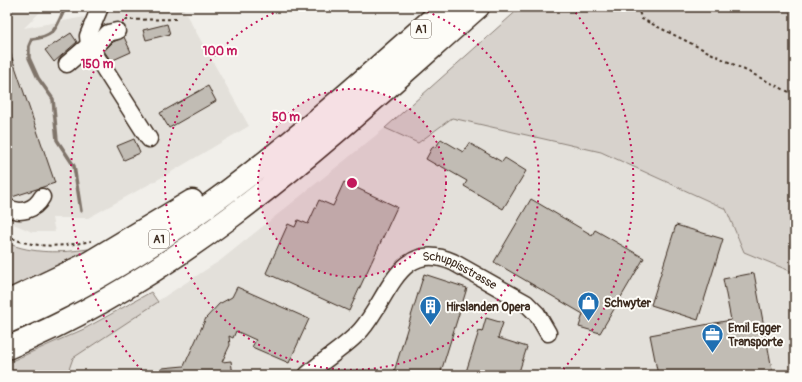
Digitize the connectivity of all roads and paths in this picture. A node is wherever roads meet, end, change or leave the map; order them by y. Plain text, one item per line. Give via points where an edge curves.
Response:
1 (100, 7) edge
2 (446, 7) edge
3 (478, 7) edge
4 (637, 7) edge
5 (178, 19) dead end
6 (120, 25) joint
7 (90, 48) junction
8 (67, 64) dead end
9 (795, 95) edge
10 (298, 135) junction
11 (149, 139) dead end
12 (42, 197) dead end
13 (7, 207) edge
14 (7, 236) edge
15 (94, 240) dead end
16 (7, 302) edge
17 (7, 322) edge
18 (548, 333) dead end
19 (7, 348) edge
20 (307, 375) edge

1 - 7 street via 88,36
2 - 10 highway, A1
3 - 19 highway, A1 via 285,174 187,249 74,318
4 - 9 path via 642,19
5 - 6 path
6 - 7 street
7 - 8 street
7 - 11 street
10 - 16 highway, A1 via 87,264
10 - 17 highway, A1 via 202,210 138,253 56,299
12 - 13 street via 38,203 22,211 14,211
14 - 15 path via 17,241 44,246
18 - 20 street, Schuppisstrasse via 537,314 526,303 453,262 430,255 420,257 403,267 360,331

